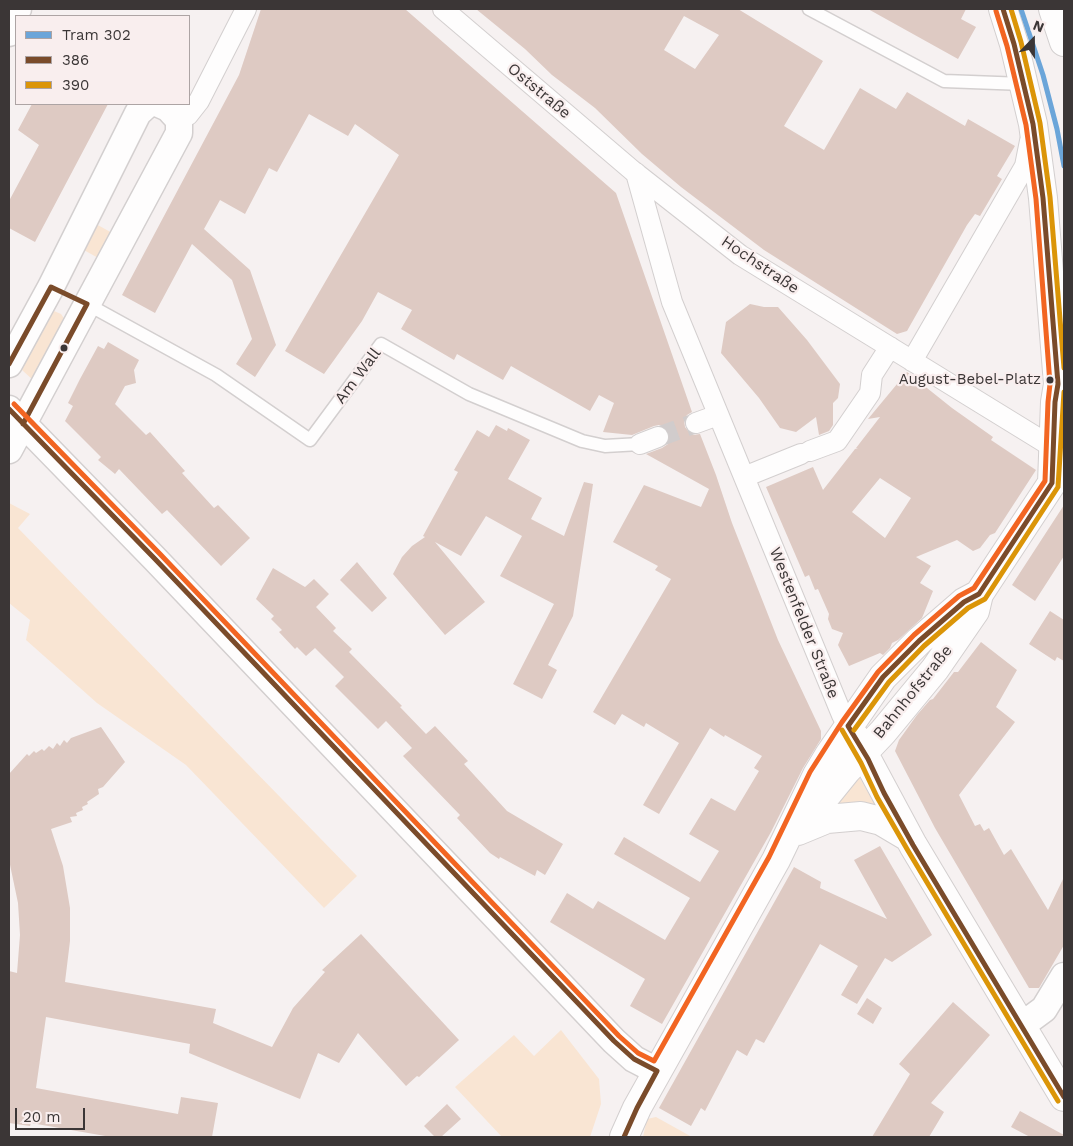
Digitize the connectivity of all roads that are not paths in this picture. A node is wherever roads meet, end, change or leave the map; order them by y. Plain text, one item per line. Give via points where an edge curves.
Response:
1 (18, 9) edge
2 (246, 9) edge
3 (443, 9) edge
4 (809, 9) edge
5 (1003, 9) edge
6 (1052, 9) edge
7 (9, 33) edge
8 (1064, 42) edge
9 (1024, 84) junction
10 (147, 105) edge
11 (160, 105) edge
12 (179, 120) junction
13 (1033, 124) junction
14 (636, 173) junction
15 (51, 287) junction
16 (87, 304) junction
17 (890, 348) junction
18 (912, 361) junction
19 (9, 364) edge
20 (1061, 390) edge
21 (718, 415) junction
22 (16, 416) edge
23 (696, 423) tunnel mouth
24 (649, 440) tunnel mouth
25 (9, 450) edge
26 (1057, 467) edge
27 (744, 477) junction
28 (979, 594) junction
29 (848, 726) junction
30 (864, 752) junction
31 (798, 831) junction
32 (908, 836) junction
33 (776, 860) junction
34 (1064, 976) edge
35 (1021, 1026) junction
36 (657, 1071) junction
37 (1064, 1097) edge
38 (624, 1137) edge

1 - 7 street via 10,21
2 - 12 street via 199,101 188,115
3 - 14 street, Oststraße
4 - 9 lane via 944,81
5 - 9 street
6 - 8 street
9 - 13 street
10 - 15 street via 138,113
11 - 12 street
12 - 16 street via 179,133
13 - 18 street via 1025,166
13 - 20 street
14 - 17 street, Hochstraße via 740,255
14 - 21 street, Westenfelder Straße via 672,302
15 - 16 street
15 - 19 street
16 - 22 street
16 - 24 lane, Am Wall via 216,375 310,440 381,344 469,394 582,441 605,446
17 - 18 street, Hochstraße
17 - 27 street via 872,375 870,393 837,441
18 - 26 street, Hochstraße
20 - 26 street via 1055,402
21 - 23 street
21 - 27 street, Westenfelder Straße
22 - 25 street
22 - 36 street via 614,1041 634,1059
26 - 28 street, Bahnhofstraße
27 - 29 street, Westenfelder Straße
28 - 29 street, Bahnhofstraße via 964,602 883,677
28 - 30 street, Bahnhofstraße via 975,611 934,669
29 - 30 street, Westenfelder Straße
29 - 33 street, Bahnhofstraße via 817,775
30 - 31 street, Bahnhofstraße
30 - 32 street, Westenfelder Straße
31 - 32 street via 827,819 861,816 881,821
31 - 33 street, Bahnhofstraße
32 - 35 street, Westenfelder Straße
33 - 36 street, Bahnhofstraße
34 - 35 street via 1044,1009
35 - 37 street, Westenfelder Straße
36 - 38 street, Bahnhofstraße

